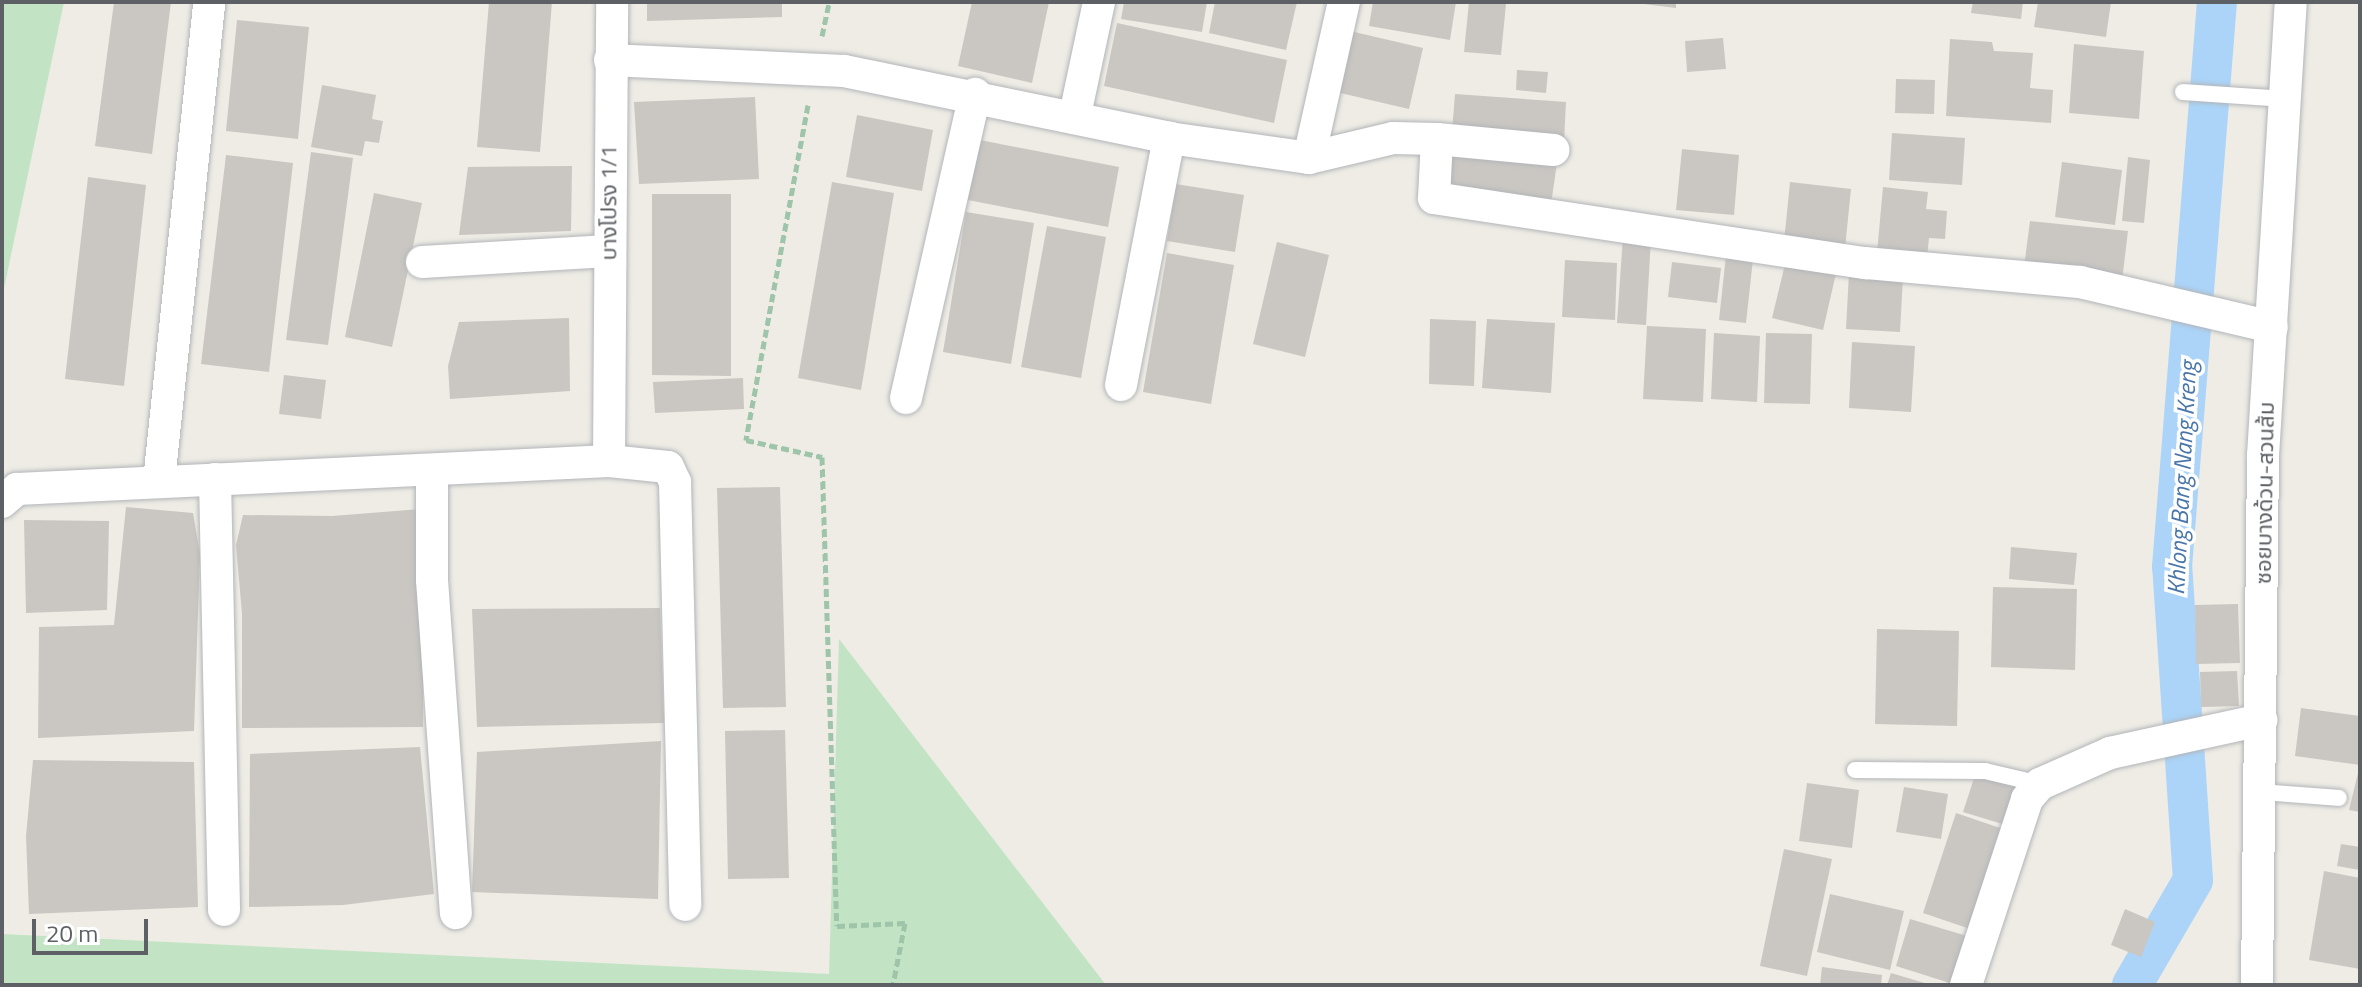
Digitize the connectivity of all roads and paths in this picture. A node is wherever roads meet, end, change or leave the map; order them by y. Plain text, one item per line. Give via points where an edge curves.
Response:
1 (209, 2) edge
2 (612, 2) edge
3 (1099, 2) edge
4 (1344, 2) edge
5 (2291, 2) edge
6 (610, 60) junction
7 (815, 67) junction
8 (2190, 91) dead end
9 (975, 94) junction
10 (2270, 97) junction
11 (1075, 115) junction
12 (1169, 138) junction
13 (1437, 139) junction
14 (1553, 150) dead end
15 (1309, 158) junction
16 (609, 251) junction
17 (422, 262) dead end
18 (2272, 327) junction
19 (1121, 385) dead end
20 (906, 398) dead end
21 (608, 456) junction
22 (432, 472) junction
23 (215, 479) junction
24 (159, 481) junction
25 (2, 502) edge
26 (2252, 722) junction
27 (1855, 770) dead end
28 (2040, 784) junction
29 (2261, 792) junction
30 (2339, 798) dead end
31 (685, 905) dead end
32 (224, 910) dead end
33 (456, 913) dead end
34 (893, 985) edge
35 (1966, 985) edge
36 (2257, 985) edge

1 - 24 street
2 - 6 street, บางโปรง 1/1
3 - 11 street
4 - 15 street
5 - 10 street, ซอยบางด้วน-สวนส้ม
6 - 7 street
6 - 16 street, บางโปรง 1/1
7 - 9 street
7 - 34 path via 746,440 822,457 837,926 905,923
8 - 10 lane
9 - 11 street
9 - 20 street
10 - 18 street, ซอยบางด้วน-สวนส้ม
11 - 12 street
12 - 15 street
12 - 19 street
13 - 14 street
13 - 15 street via 1393,138
13 - 18 street via 1434,198 1866,263 2080,282
16 - 17 street
16 - 21 street, บางโปรง 1/1
18 - 26 street, ซอยบางด้วน-สวนส้ม
21 - 22 street
21 - 31 street via 668,467 675,482
22 - 23 street
22 - 33 street via 432,580
23 - 24 street
23 - 32 street
24 - 25 street via 17,489
26 - 28 street via 2110,753
26 - 29 street, ซอยบางด้วน-สวนส้ม
27 - 28 lane via 1985,771
28 - 35 street via 2027,799
29 - 30 lane
29 - 36 street, ซอยบางด้วน-สวนส้ม

